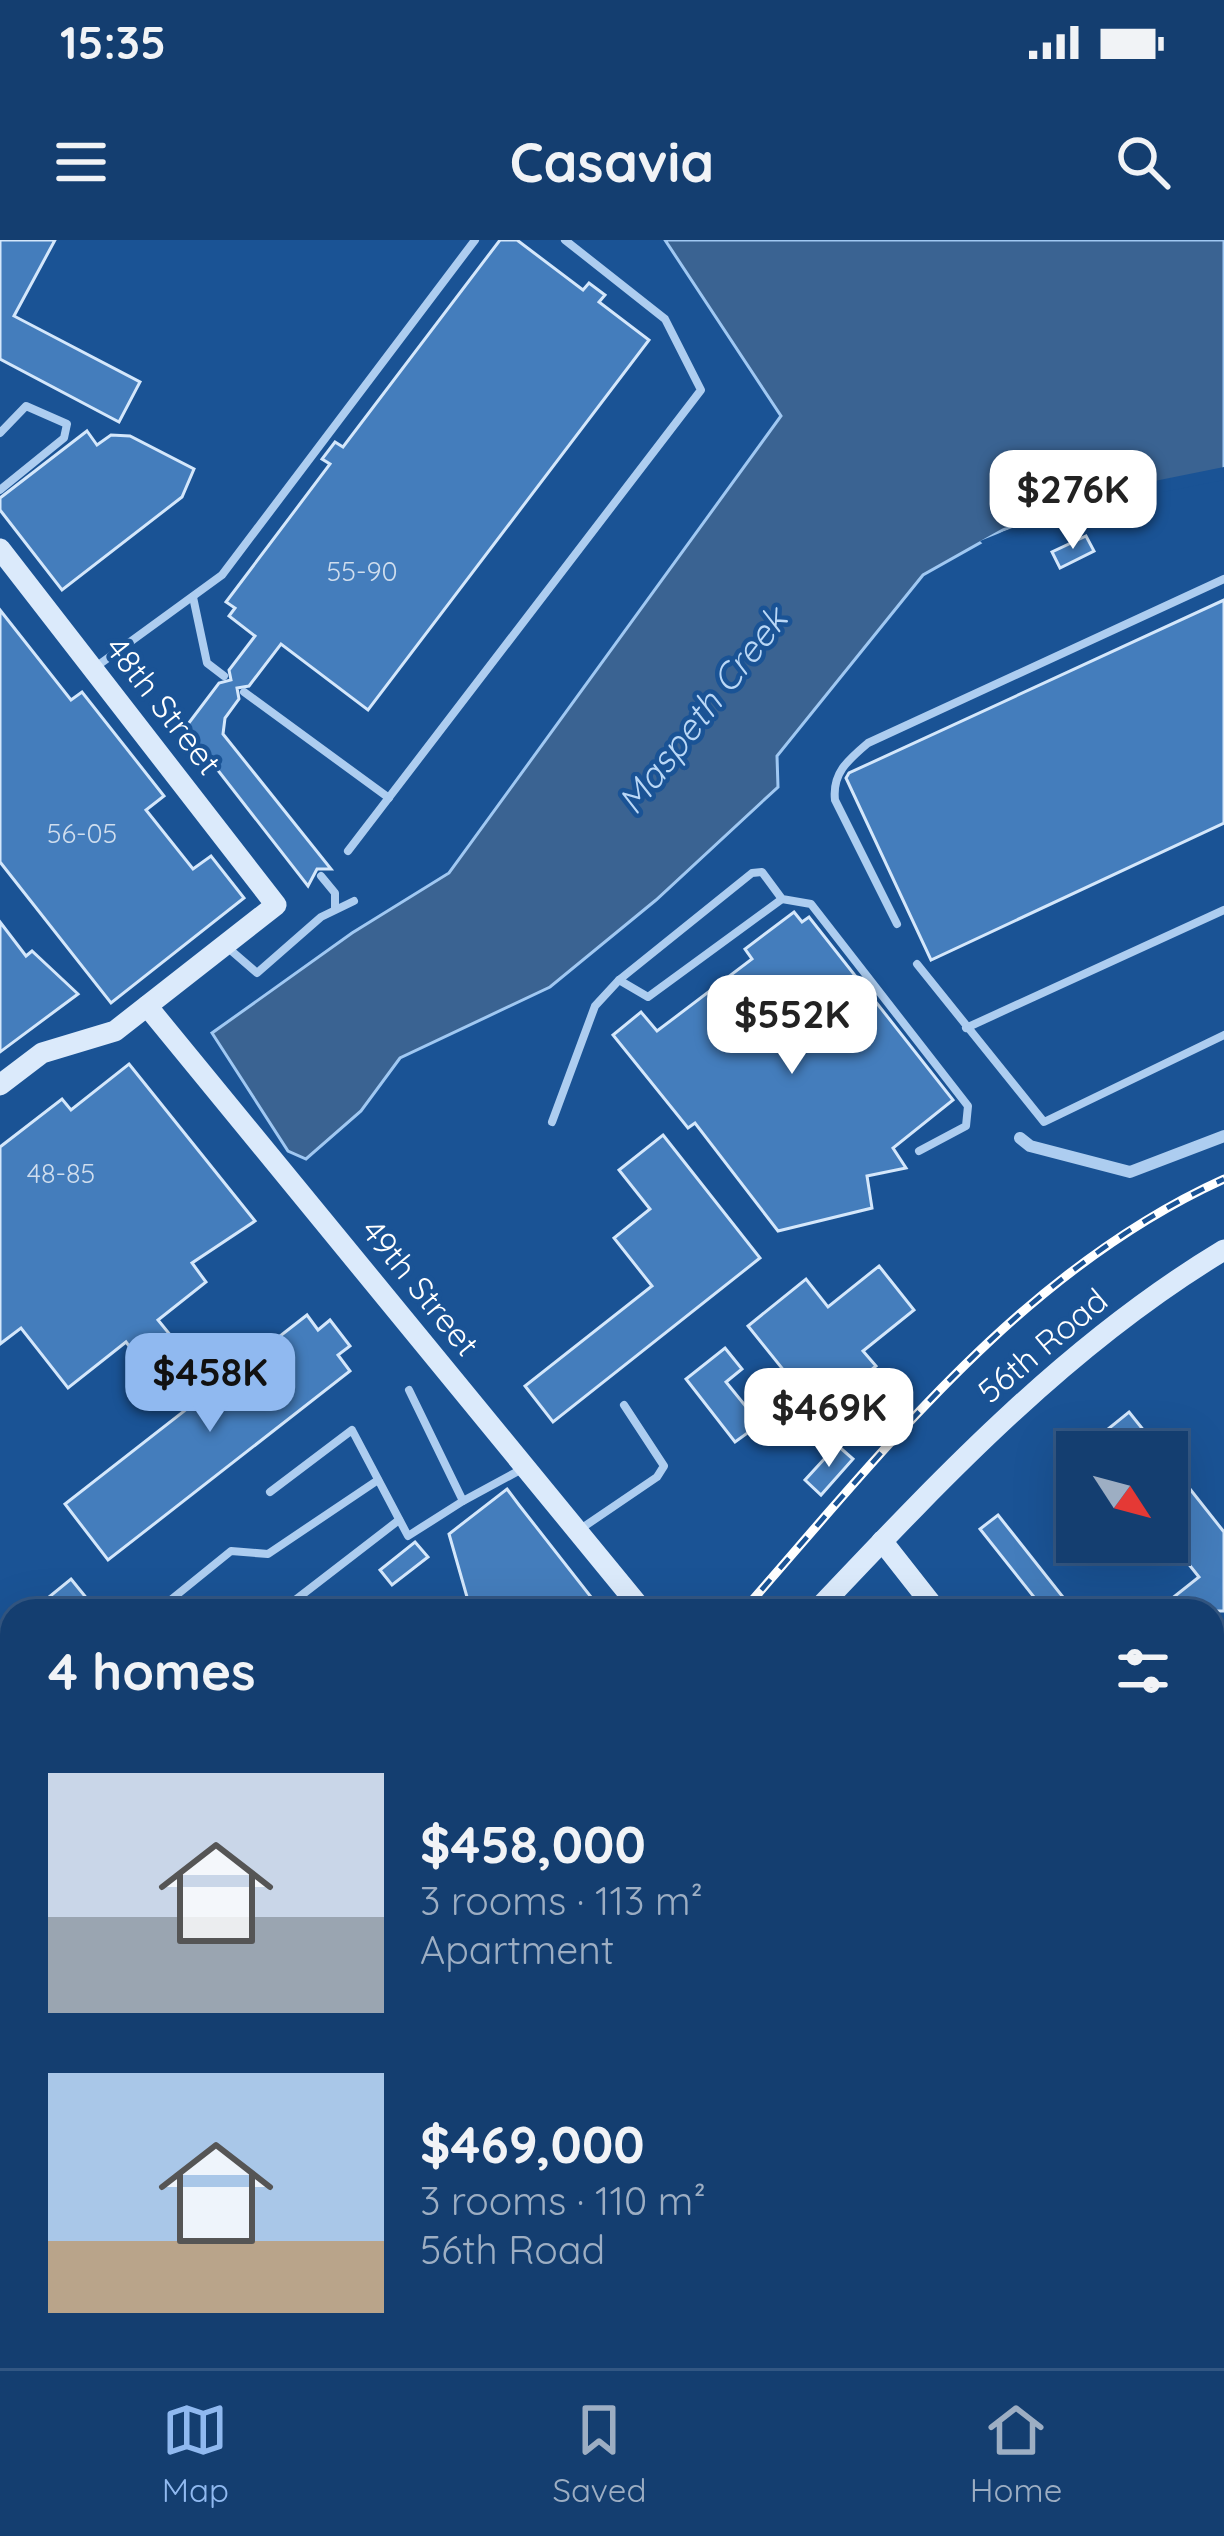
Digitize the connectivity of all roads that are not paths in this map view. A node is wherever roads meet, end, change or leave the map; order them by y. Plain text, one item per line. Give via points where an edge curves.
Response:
1 (475, 240) edge
2 (565, 240) edge
3 (0, 433) edge
4 (0, 490) edge
5 (0, 549) edge
6 (1224, 578) edge
7 (193, 597) junction
8 (94, 668) junction
9 (224, 676) dead end
10 (244, 692) dead end
11 (389, 798) junction
12 (348, 851) dead end
13 (321, 876) dead end
14 (782, 898) junction
15 (354, 901) dead end
16 (335, 909) junction
17 (1224, 910) edge
18 (897, 924) dead end
19 (226, 946) junction
20 (917, 964) dead end
21 (619, 980) junction
22 (148, 1006) junction
23 (966, 1028) junction
24 (1224, 1035) edge
25 (0, 1085) edge
26 (552, 1122) dead end
27 (1224, 1136) edge
28 (1020, 1138) dead end
29 (919, 1151) dead end
30 (1224, 1250) edge
31 (409, 1390) dead end
32 (624, 1406) dead end
33 (526, 1468) junction
34 (378, 1480) junction
35 (270, 1492) dead end
36 (463, 1502) junction
37 (399, 1520) junction
38 (578, 1531) junction
39 (882, 1541) junction
40 (172, 1599) edge
41 (297, 1599) edge
42 (633, 1599) edge
43 (827, 1599) edge
44 (928, 1599) edge

1 - 7 lane via 251,541
2 - 11 lane via 665,319 701,390
3 - 4 lane via 26,406 68,424 64,438
5 - 8 main road, 48th Street
6 - 18 lane via 868,743 844,763 835,800
7 - 8 lane
7 - 9 lane via 207,663
8 - 19 main road, 48th Street via 275,903
10 - 11 lane
11 - 12 lane
13 - 16 lane via 335,893
14 - 21 lane via 648,998
14 - 21 lane via 762,872 752,874
14 - 29 lane via 811,904 968,1106 966,1126
15 - 16 lane
16 - 19 lane via 257,973
17 - 23 lane
19 - 22 main road
20 - 23 lane
21 - 26 lane via 595,1006
22 - 25 main road via 115,1030 42,1053
22 - 33 main road, 49th Street
23 - 24 lane via 1044,1122
27 - 28 street via 1130,1172
30 - 39 main road, 56th Road via 1052,1376
31 - 36 lane
32 - 38 lane via 664,1466
33 - 36 lane
33 - 38 main road, 49th Street
34 - 35 lane via 352,1430
34 - 37 lane
34 - 40 lane via 268,1554 231,1551
36 - 37 lane via 408,1536
37 - 41 lane
38 - 42 main road, 49th Street
39 - 43 main road, 56th Road
39 - 44 main road

